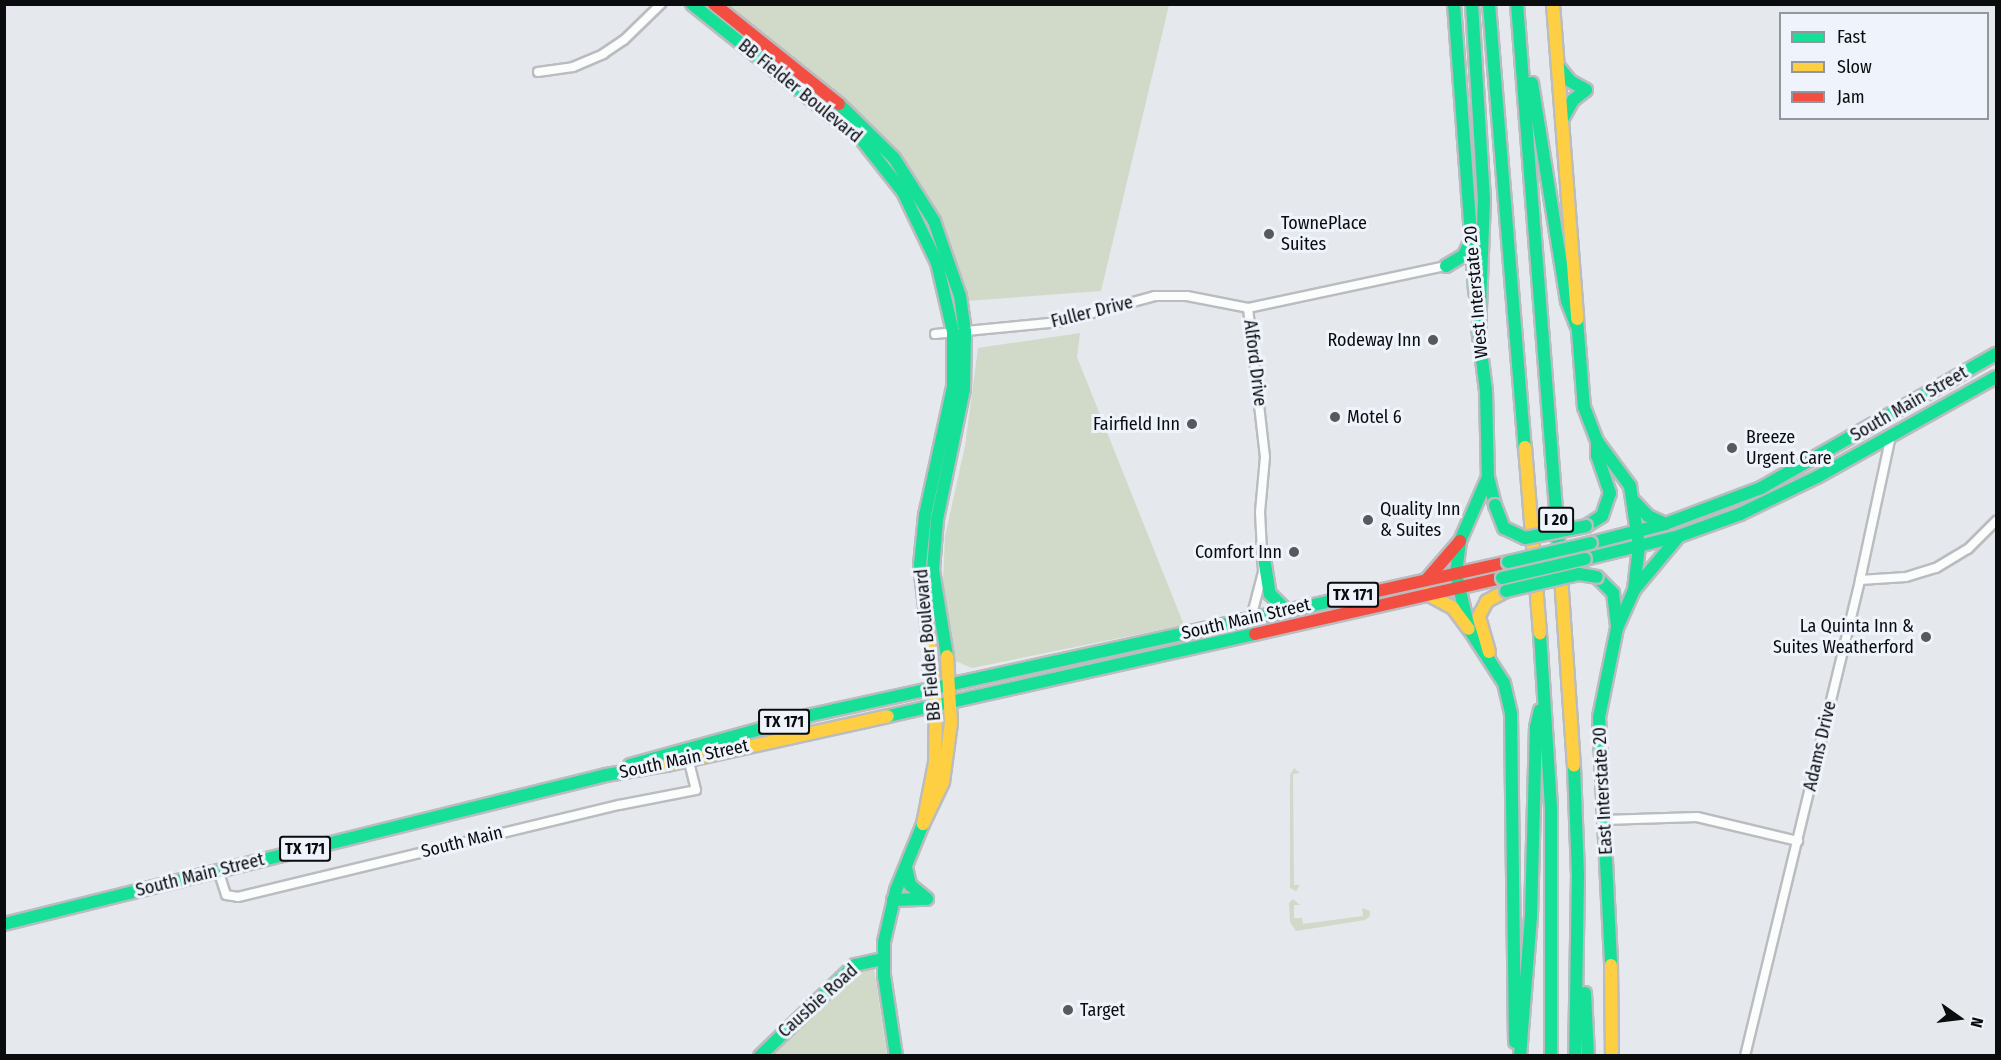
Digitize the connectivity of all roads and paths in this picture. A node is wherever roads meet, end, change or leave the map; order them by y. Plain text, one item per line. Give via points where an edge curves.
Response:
1 (662, 4) edge
2 (692, 4) edge
3 (714, 4) edge
4 (1454, 4) edge
5 (1472, 4) edge
6 (1489, 4) edge
7 (1518, 4) edge
8 (1553, 4) edge
9 (1558, 66) junction
10 (538, 72) dead end
11 (1562, 121) junction
12 (1471, 241) junction
13 (1446, 266) junction
14 (1474, 279) junction
15 (1248, 308) junction
16 (1576, 325) junction
17 (959, 332) junction
18 (935, 334) dead end
19 (1479, 334) junction
20 (1992, 356) edge
21 (1996, 377) edge
22 (1891, 436) junction
23 (1597, 441) junction
24 (1488, 477) junction
25 (1635, 502) junction
26 (1996, 521) edge
27 (1665, 524) junction
28 (1637, 532) junction
29 (1679, 536) junction
30 (1460, 541) junction
31 (1639, 546) junction
32 (1264, 558) junction
33 (1456, 574) junction
34 (1428, 578) junction
35 (1860, 580) junction
36 (1458, 587) junction
37 (1634, 590) junction
38 (1427, 594) junction
39 (1286, 610) junction
40 (1251, 618) junction
41 (1617, 628) junction
42 (1469, 629) junction
43 (1259, 633) junction
44 (1223, 641) junction
45 (1492, 661) junction
46 (950, 685) junction
47 (935, 689) junction
48 (1545, 692) junction
49 (951, 700) junction
50 (936, 703) junction
51 (689, 761) junction
52 (606, 775) junction
53 (1604, 820) junction
54 (923, 824) junction
55 (1798, 841) junction
56 (908, 858) junction
57 (218, 870) junction
58 (893, 900) junction
59 (4, 924) edge
60 (1578, 951) junction
61 (883, 959) junction
62 (760, 1056) edge
63 (896, 1056) edge
64 (1515, 1056) edge
65 (1521, 1056) edge
66 (1551, 1056) edge
67 (1575, 1056) edge
68 (1588, 1056) edge
69 (1612, 1056) edge
70 (1745, 1056) edge

1 - 10 street via 603,54 573,67
2 - 17 main road, BB Fielder Boulevard via 837,119 883,165 903,192 937,263
3 - 17 main road, BB Fielder Boulevard via 844,109 894,158 934,221 960,296
4 - 12 main road, West Interstate 20
5 - 19 main road via 1484,199
6 - 48 main road, I 20
7 - 16 main road via 1567,301
7 - 60 main road, I 20 via 1573,737
8 - 9 main road
9 - 11 main road
9 - 11 main road via 1570,81 1586,90 1573,100
11 - 16 main road
12 - 13 main road via 1464,255
12 - 14 main road, West Interstate 20
13 - 14 main road via 1465,269
13 - 15 street, Alford Drive
14 - 19 main road, West Interstate 20
15 - 17 street, Fuller Drive via 1187,296 1155,296 1059,322
15 - 32 street, Alford Drive via 1266,457 1260,512
16 - 23 main road via 1584,407
17 - 18 street, Fuller Drive
17 - 46 main road, BB Fielder Boulevard via 961,409 933,550 933,590
17 - 47 main road, BB Fielder Boulevard via 952,387 925,515 920,565
19 - 24 main road, West Interstate 20 via 1490,446
20 - 22 main road via 1895,419
20 - 27 main road, South Main Street / TX 171 via 1785,476 1736,500
21 - 22 main road, South Main Street / TX 171
22 - 29 main road, South Main Street / TX 171 via 1762,504
22 - 35 street, Adams Drive
23 - 24 main road, bridge via 1610,494 1602,516 1586,526 1524,538 1504,528
23 - 25 main road via 1630,486
24 - 30 main road, West Interstate 20
25 - 27 main road via 1648,516
25 - 28 main road
26 - 35 street via 1968,549 1936,568 1906,577
27 - 28 main road, South Main Street / TX 171
28 - 31 main road, East Interstate 20
28 - 33 main road, South Main Street / TX 171, bridge
29 - 31 main road, South Main Street / TX 171
29 - 37 main road
30 - 33 main road, West Interstate 20
30 - 34 main road
31 - 36 main road, South Main Street / TX 171, bridge
31 - 37 main road, East Interstate 20
32 - 39 main road via 1272,600
32 - 40 street, Alford Drive
33 - 34 main road, South Main Street / TX 171
33 - 36 main road
34 - 39 main road, South Main Street / TX 171
35 - 55 street, Adams Drive
36 - 38 main road, South Main Street / TX 171
36 - 42 main road
37 - 41 main road, East Interstate 20
38 - 42 main road via 1453,608
38 - 43 main road, South Main Street / TX 171
39 - 40 main road, South Main Street / TX 171
39 - 43 main road via 1278,619 1260,626
40 - 44 main road
40 - 46 main road, South Main Street / TX 171
41 - 45 main road, bridge via 1613,593 1597,577 1580,574 1506,591 1487,601 1479,616
41 - 53 main road, East Interstate 20 via 1599,717
42 - 45 main road
43 - 44 main road, South Main Street / TX 171
44 - 49 main road, South Main Street / TX 171
45 - 64 main road via 1504,683 1511,714
46 - 47 main road, South Main Street / TX 171
46 - 49 main road, BB Fielder Boulevard
47 - 50 main road, BB Fielder Boulevard
47 - 52 main road, South Main Street / TX 171 via 812,715 650,758
48 - 65 main road via 1536,727 1531,917
48 - 66 main road, I 20 via 1551,807
49 - 50 main road, South Main Street / TX 171
49 - 54 main road, BB Fielder Boulevard via 949,756 943,782
50 - 51 main road, South Main Street / TX 171
50 - 54 main road, BB Fielder Boulevard via 935,763
51 - 52 main road, South Main Street / TX 171
51 - 57 street, South Main via 696,790 238,897 226,894
52 - 57 main road, South Main Street / TX 171
53 - 55 street via 1697,817
53 - 69 main road, East Interstate 20
54 - 56 main road
55 - 70 street, Adams Drive
56 - 58 main road
56 - 58 main road via 907,878 927,899
57 - 59 main road, South Main Street / TX 171
58 - 61 main road
60 - 67 main road, I 20
60 - 68 main road via 1585,972
61 - 62 main road, Causbie Road via 855,965
61 - 63 main road

